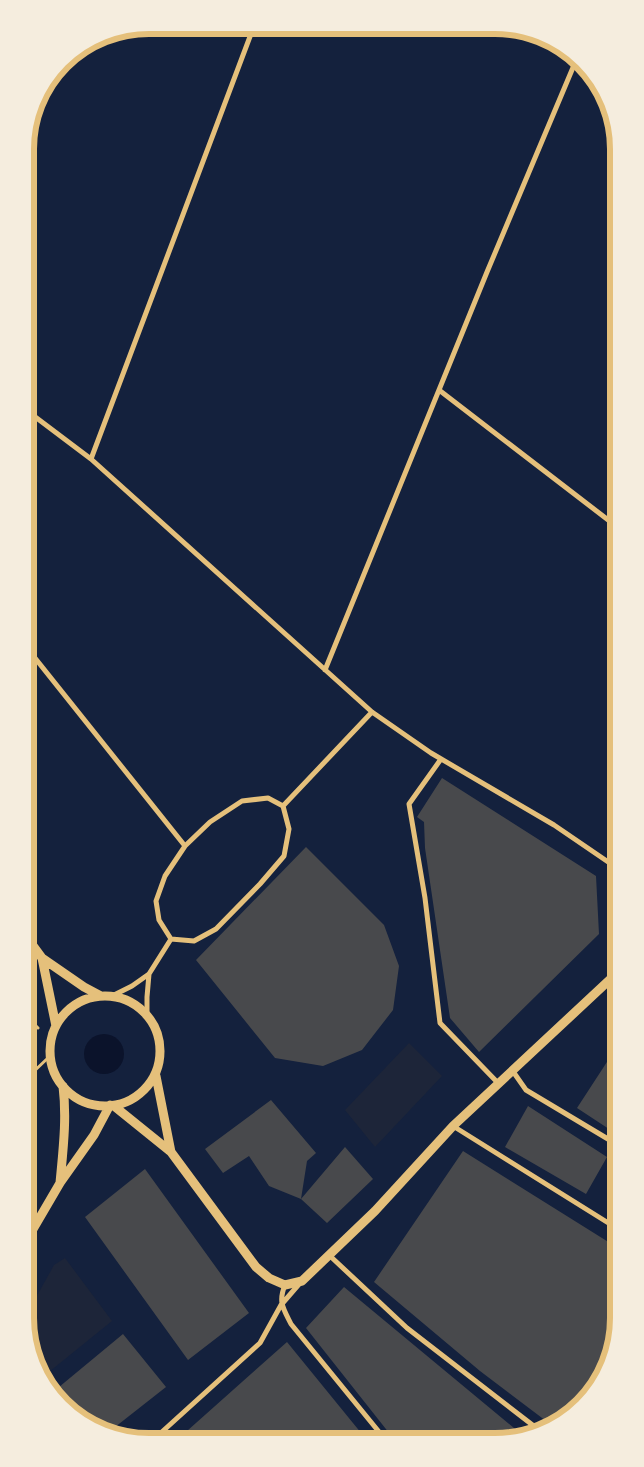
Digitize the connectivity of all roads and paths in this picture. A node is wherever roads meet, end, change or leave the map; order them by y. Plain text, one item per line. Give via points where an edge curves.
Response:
1 (251, 34) edge
2 (574, 66) edge
3 (439, 390) junction
4 (34, 416) edge
5 (91, 459) junction
6 (610, 521) edge
7 (34, 657) edge
8 (325, 670) junction
9 (372, 712) junction
10 (442, 759) junction
11 (283, 806) junction
12 (185, 846) junction
13 (610, 863) edge
14 (171, 939) junction
15 (34, 947) edge
16 (42, 958) junction
17 (149, 974) junction
18 (610, 979) edge
19 (99, 995) junction
20 (112, 996) junction
21 (147, 1014) junction
22 (56, 1026) junction
23 (50, 1056) junction
24 (512, 1069) junction
25 (34, 1072) edge
26 (156, 1076) junction
27 (498, 1083) junction
28 (63, 1086) junction
29 (112, 1106) junction
30 (453, 1126) junction
31 (610, 1140) edge
32 (171, 1152) junction
33 (60, 1183) junction
34 (610, 1224) edge
35 (34, 1227) edge
36 (329, 1255) junction
37 (302, 1281) junction
38 (285, 1285) junction
39 (281, 1305) junction
40 (534, 1426) edge
41 (161, 1433) edge
42 (380, 1433) edge

1 - 5 street
2 - 3 street
3 - 6 street
3 - 8 street
4 - 5 street
5 - 8 street
7 - 12 street
8 - 9 street
9 - 10 street
9 - 11 street
10 - 13 street via 554,825
10 - 27 street via 409,804 440,1023
11 - 12 street via 268,798 242,801 210,822
11 - 14 street via 289,829 284,856 216,928 194,941
12 - 14 street via 165,876 156,901 159,920
14 - 17 street
15 - 16 street
16 - 19 street
16 - 22 street
17 - 20 street
17 - 21 street
18 - 24 street
19 - 20 street
19 - 22 street via 74,1005
20 - 21 street via 126,999
21 - 26 street via 160,1037 160,1064
22 - 23 street
23 - 25 path
23 - 28 street via 54,1072
24 - 27 street
24 - 31 street via 526,1090
26 - 29 street via 138,1096
26 - 32 street
27 - 30 street
28 - 29 street via 86,1103
28 - 33 street via 66,1106
29 - 32 street
29 - 33 street
30 - 34 street
30 - 36 street via 375,1211
32 - 38 street via 256,1267
33 - 35 street
36 - 37 street
36 - 40 street via 406,1328
37 - 38 street
37 - 39 street
38 - 39 street
39 - 41 street via 260,1343
39 - 42 street via 291,1324

